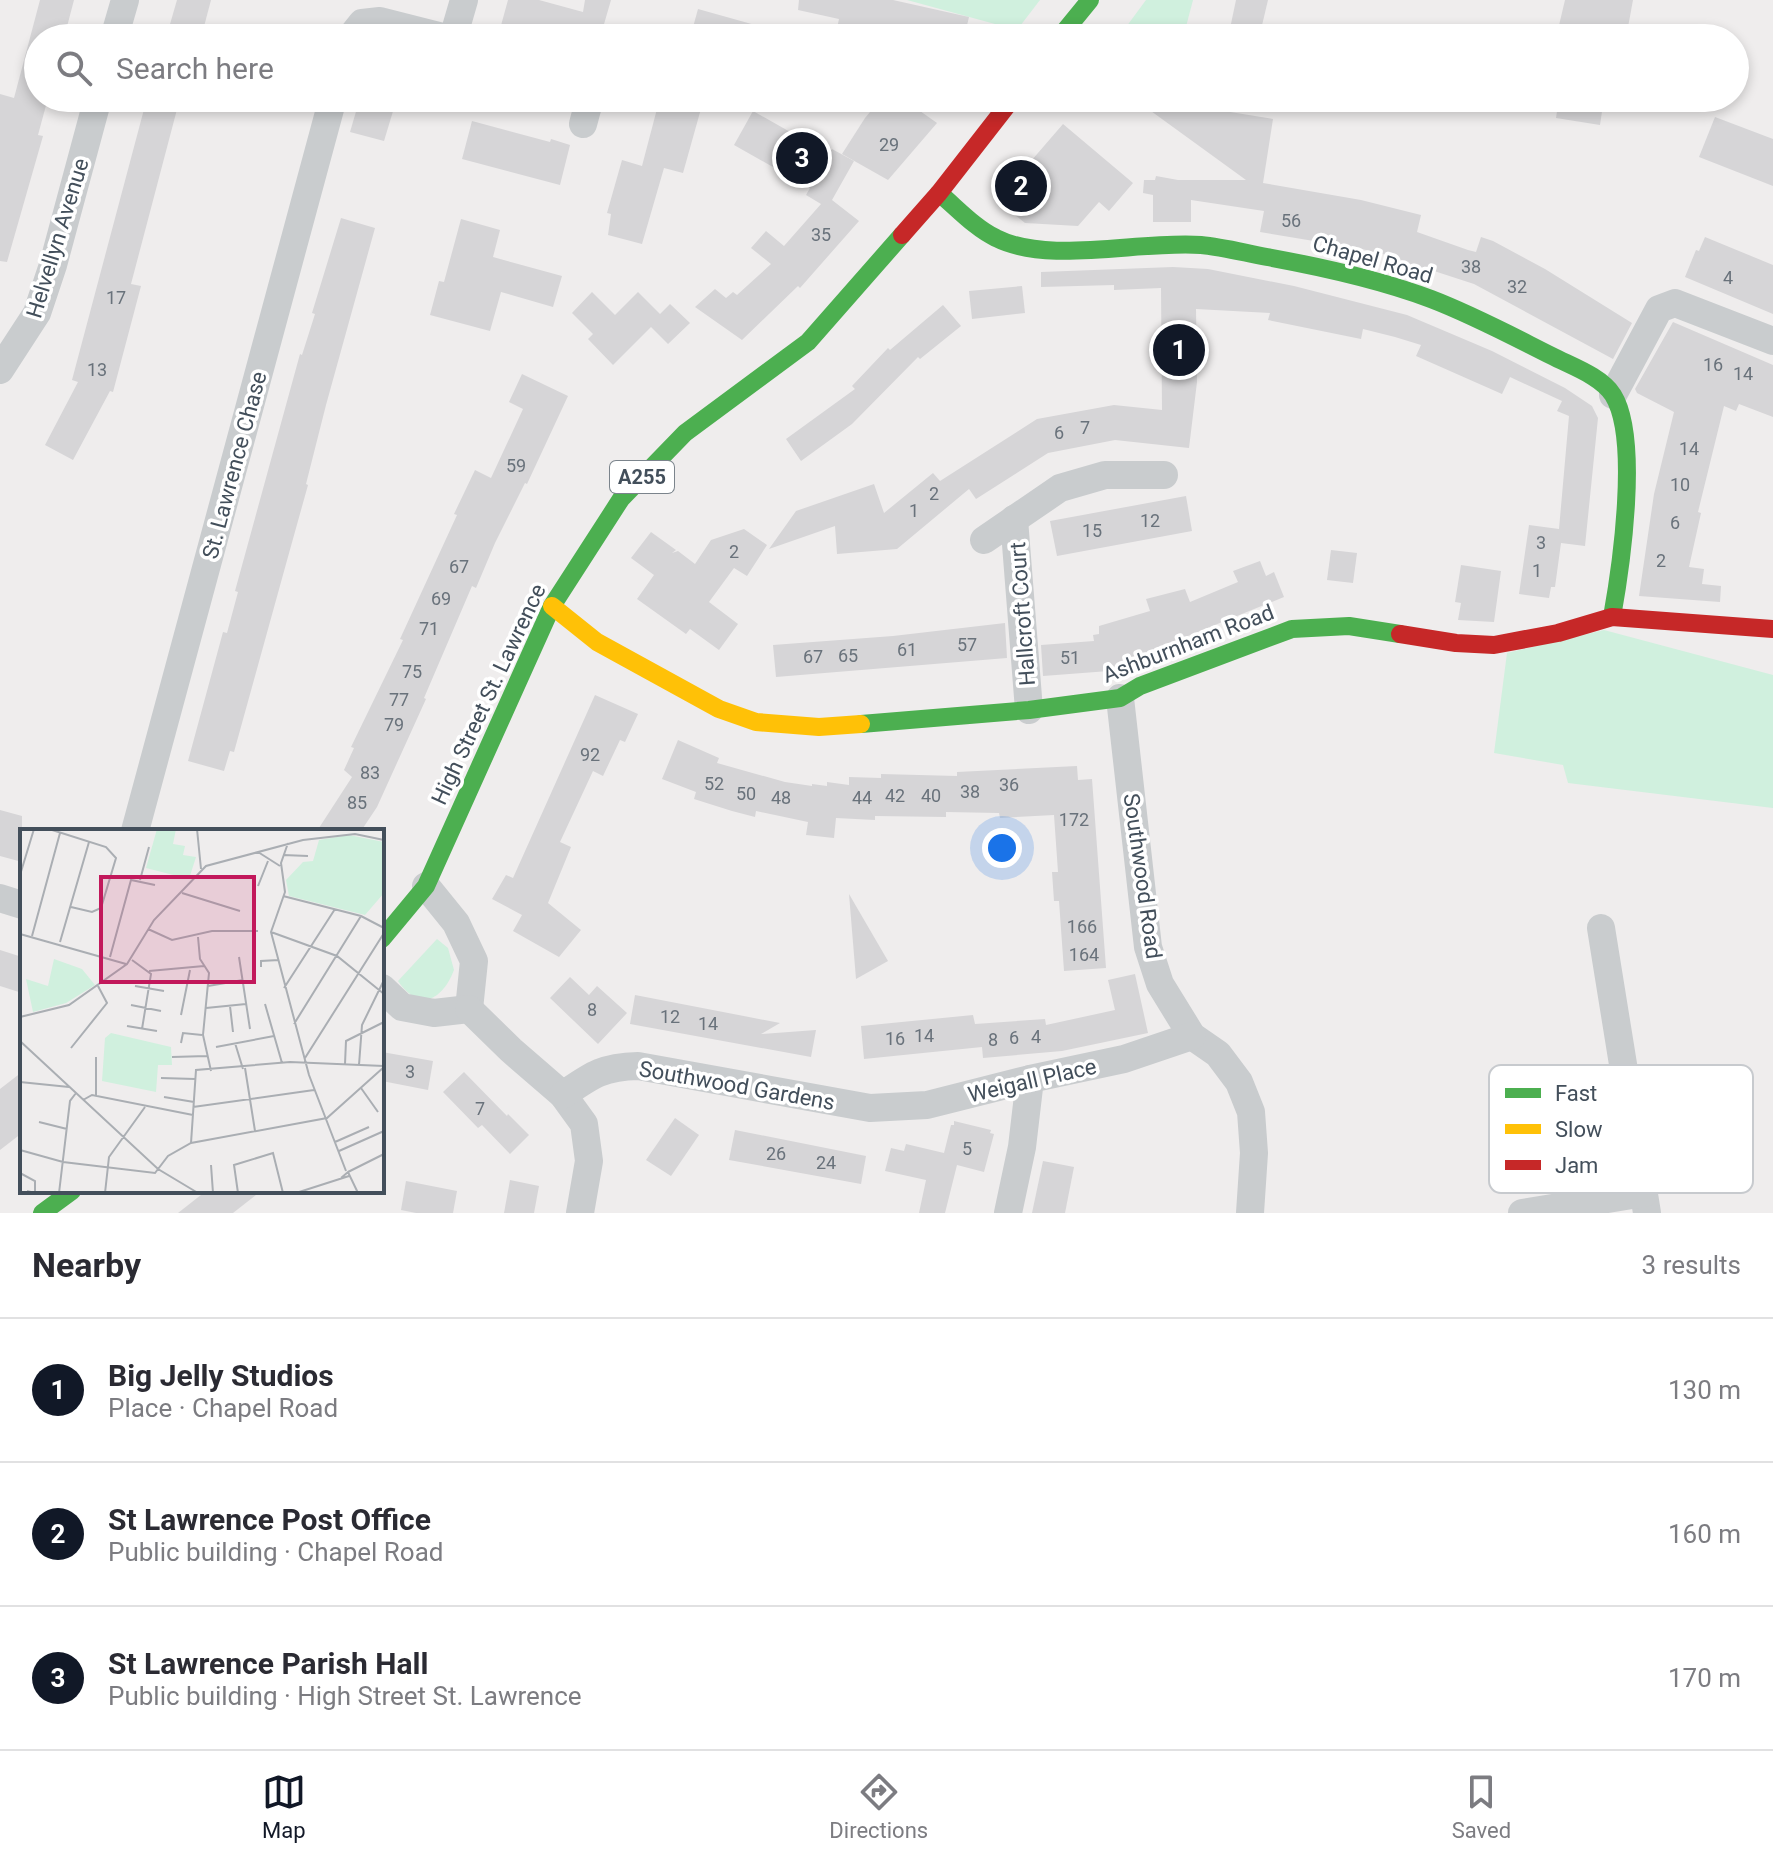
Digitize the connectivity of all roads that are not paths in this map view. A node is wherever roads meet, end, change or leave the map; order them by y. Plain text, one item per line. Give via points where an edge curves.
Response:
1 (125, 0) edge
2 (464, 0) edge
3 (1090, 0) edge
4 (118, 24) edge
5 (361, 24) edge
6 (392, 24) edge
7 (457, 24) edge
8 (1070, 24) edge
9 (94, 112) edge
10 (329, 112) edge
11 (1002, 112) edge
12 (939, 193) junction
13 (1773, 341) edge
14 (0, 370) edge
15 (1613, 395) junction
16 (1164, 475) dead end
17 (1014, 519) junction
18 (984, 540) dead end
19 (552, 606) junction
20 (1612, 617) junction
21 (1773, 629) edge
22 (1120, 698) junction
23 (1029, 710) junction
24 (136, 829) edge
25 (426, 886) junction
26 (0, 898) edge
27 (20, 904) edge
28 (1601, 928) dead end
29 (384, 937) edge
30 (384, 990) edge
31 (469, 1009) junction
32 (1192, 1036) junction
33 (1623, 1065) edge
34 (1030, 1079) junction
35 (563, 1095) junction
36 (870, 1108) joint
37 (69, 1193) edge
38 (1645, 1203) edge
39 (42, 1213) edge
40 (580, 1213) edge
41 (1008, 1213) edge
42 (1250, 1213) edge
43 (1522, 1213) edge

1 - 4 street
2 - 7 street
3 - 8 street
5 - 6 street
9 - 14 street, Helvellyn Avenue via 37,313
10 - 24 street, St. Lawrence Chase
11 - 12 street, High Street St. Lawrence / A255
12 - 15 street, Chapel Road via 998,239 1039,250 1197,245 1298,262 1415,293 1532,345
12 - 19 street, High Street St. Lawrence / A255 via 808,342 685,433 621,499
13 - 15 street via 1675,303 1659,309
15 - 20 street via 1623,421 1625,459 1619,583
16 - 17 street, Hallcroft Court via 1105,475 1060,488
17 - 18 street, Hallcroft Court
17 - 23 street, Hallcroft Court
19 - 23 street, Ashburnham Road via 597,642 719,709 756,722 819,727
19 - 25 street, High Street St. Lawrence / A255
20 - 21 street, Ashburnham Road
20 - 22 street, Ashburnham Road via 1494,645 1349,626 1292,629
22 - 23 street, Ashburnham Road
22 - 32 street, Southwood Road via 1148,947 1160,984
25 - 29 street, High Street St. Lawrence / A255
25 - 31 street via 456,923 474,961
26 - 27 street
28 - 33 street
30 - 31 street via 402,1007 434,1013
31 - 35 street
32 - 34 street, Weigall Place via 1124,1059
32 - 42 street, Southwood Road via 1218,1054 1239,1082 1251,1112
34 - 36 street, Weigall Place via 927,1105
34 - 41 street
35 - 36 street, Southwood Gardens via 612,1067 638,1066
35 - 40 street via 584,1124 589,1161
37 - 39 street
38 - 43 street

